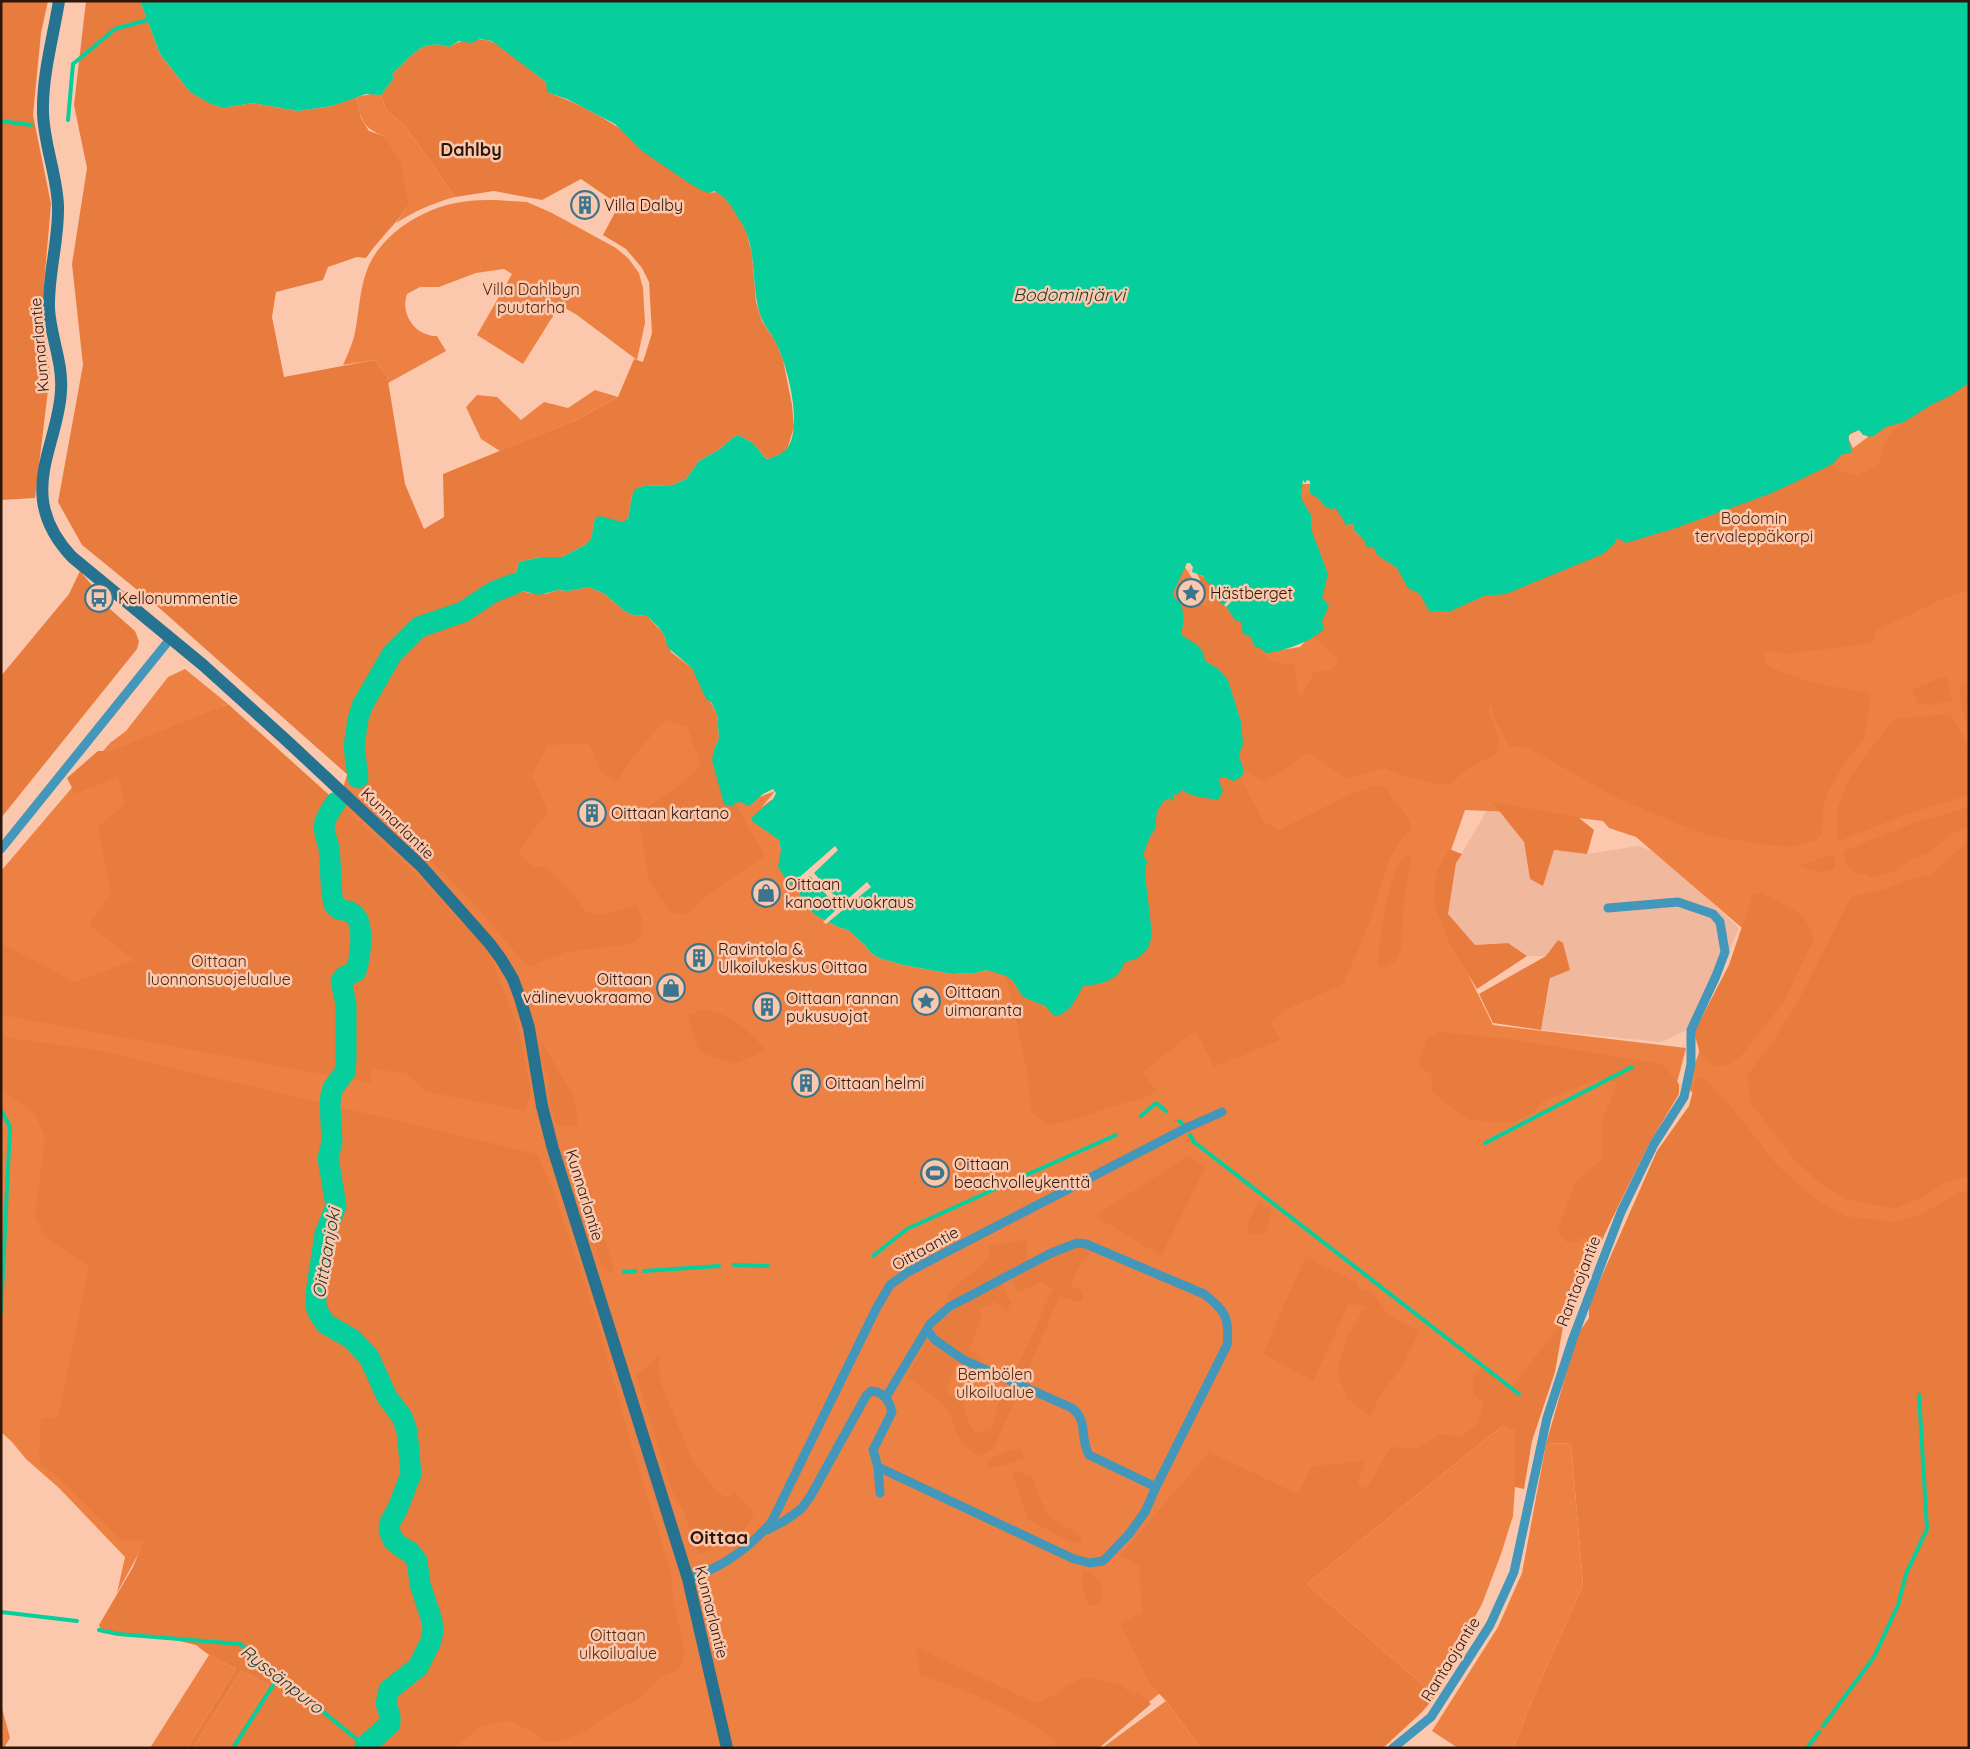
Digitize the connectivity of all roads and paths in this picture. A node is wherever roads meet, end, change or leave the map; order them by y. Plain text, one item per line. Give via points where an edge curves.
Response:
1 (59, 1) edge
2 (170, 639) junction
3 (1, 849) edge
4 (1608, 908) dead end
5 (1222, 1112) dead end
6 (927, 1330) junction
7 (886, 1397) junction
8 (878, 1467) junction
9 (1156, 1487) junction
10 (880, 1494) dead end
11 (764, 1531) junction
12 (688, 1579) junction
13 (727, 1748) edge
14 (1393, 1748) edge

1 - 2 main road, Kunnarlantie via 44,88 43,113 58,204 49,308 62,388 43,480 43,500 54,536 65,550
2 - 3 street
2 - 12 main road, Kunnarlantie via 286,740 420,866 490,944 513,979 529,1028 553,1149
4 - 14 street, Rantaojantie via 1678,902 1713,914 1720,922 1725,952 1691,1030 1692,1064 1684,1097 1654,1144 1621,1212 1573,1338 1547,1418 1514,1572 1490,1625 1431,1717
5 - 11 street, Oittaantie via 908,1272 890,1285 772,1521
6 - 7 street
6 - 9 street via 935,1340 964,1360 1072,1408 1083,1421 1089,1455
6 - 9 street via 949,1307 1051,1252 1077,1243 1204,1294 1225,1315 1229,1331 1227,1345
7 - 8 street via 892,1412 873,1450
7 - 11 street via 871,1391 866,1396 801,1509
8 - 9 street via 1074,1559 1090,1563 1103,1561 1129,1534 1146,1512
8 - 10 street
11 - 12 street, Oittaantie via 727,1560
12 - 13 main road, Kunnarlantie

